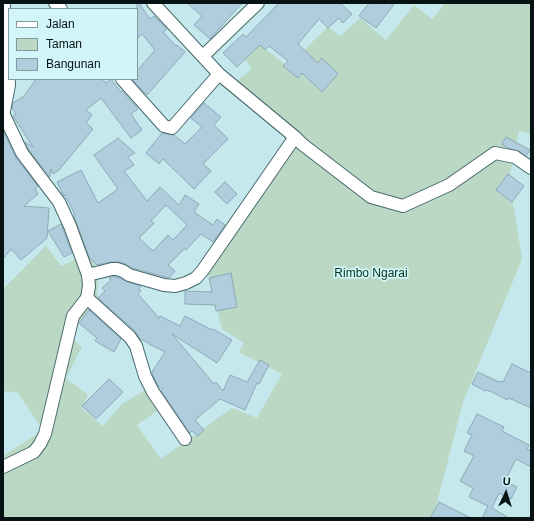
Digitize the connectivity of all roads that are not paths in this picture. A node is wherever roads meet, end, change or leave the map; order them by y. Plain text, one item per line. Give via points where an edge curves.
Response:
1 (4, 3) edge
2 (153, 3) edge
3 (258, 3) edge
4 (3, 38) edge
5 (203, 56) junction
6 (8, 68) edge
7 (219, 74) junction
8 (9, 80) edge
9 (123, 80) edge
10 (3, 115) edge
11 (295, 137) junction
12 (531, 168) edge
13 (88, 274) junction
14 (87, 298) junction
15 (185, 439) dead end
16 (3, 467) edge

1 - 4 street
2 - 5 street
3 - 5 street
4 - 6 street
5 - 7 street
7 - 9 street via 172,128 164,126
7 - 11 street
8 - 10 street
10 - 13 street via 22,153 59,202
11 - 12 street via 370,197 403,206 449,185 495,153 515,157
11 - 13 street via 196,278 175,286 129,275 118,269
13 - 14 street
14 - 15 street via 130,336 153,392
14 - 16 street via 72,316 45,434 34,452

